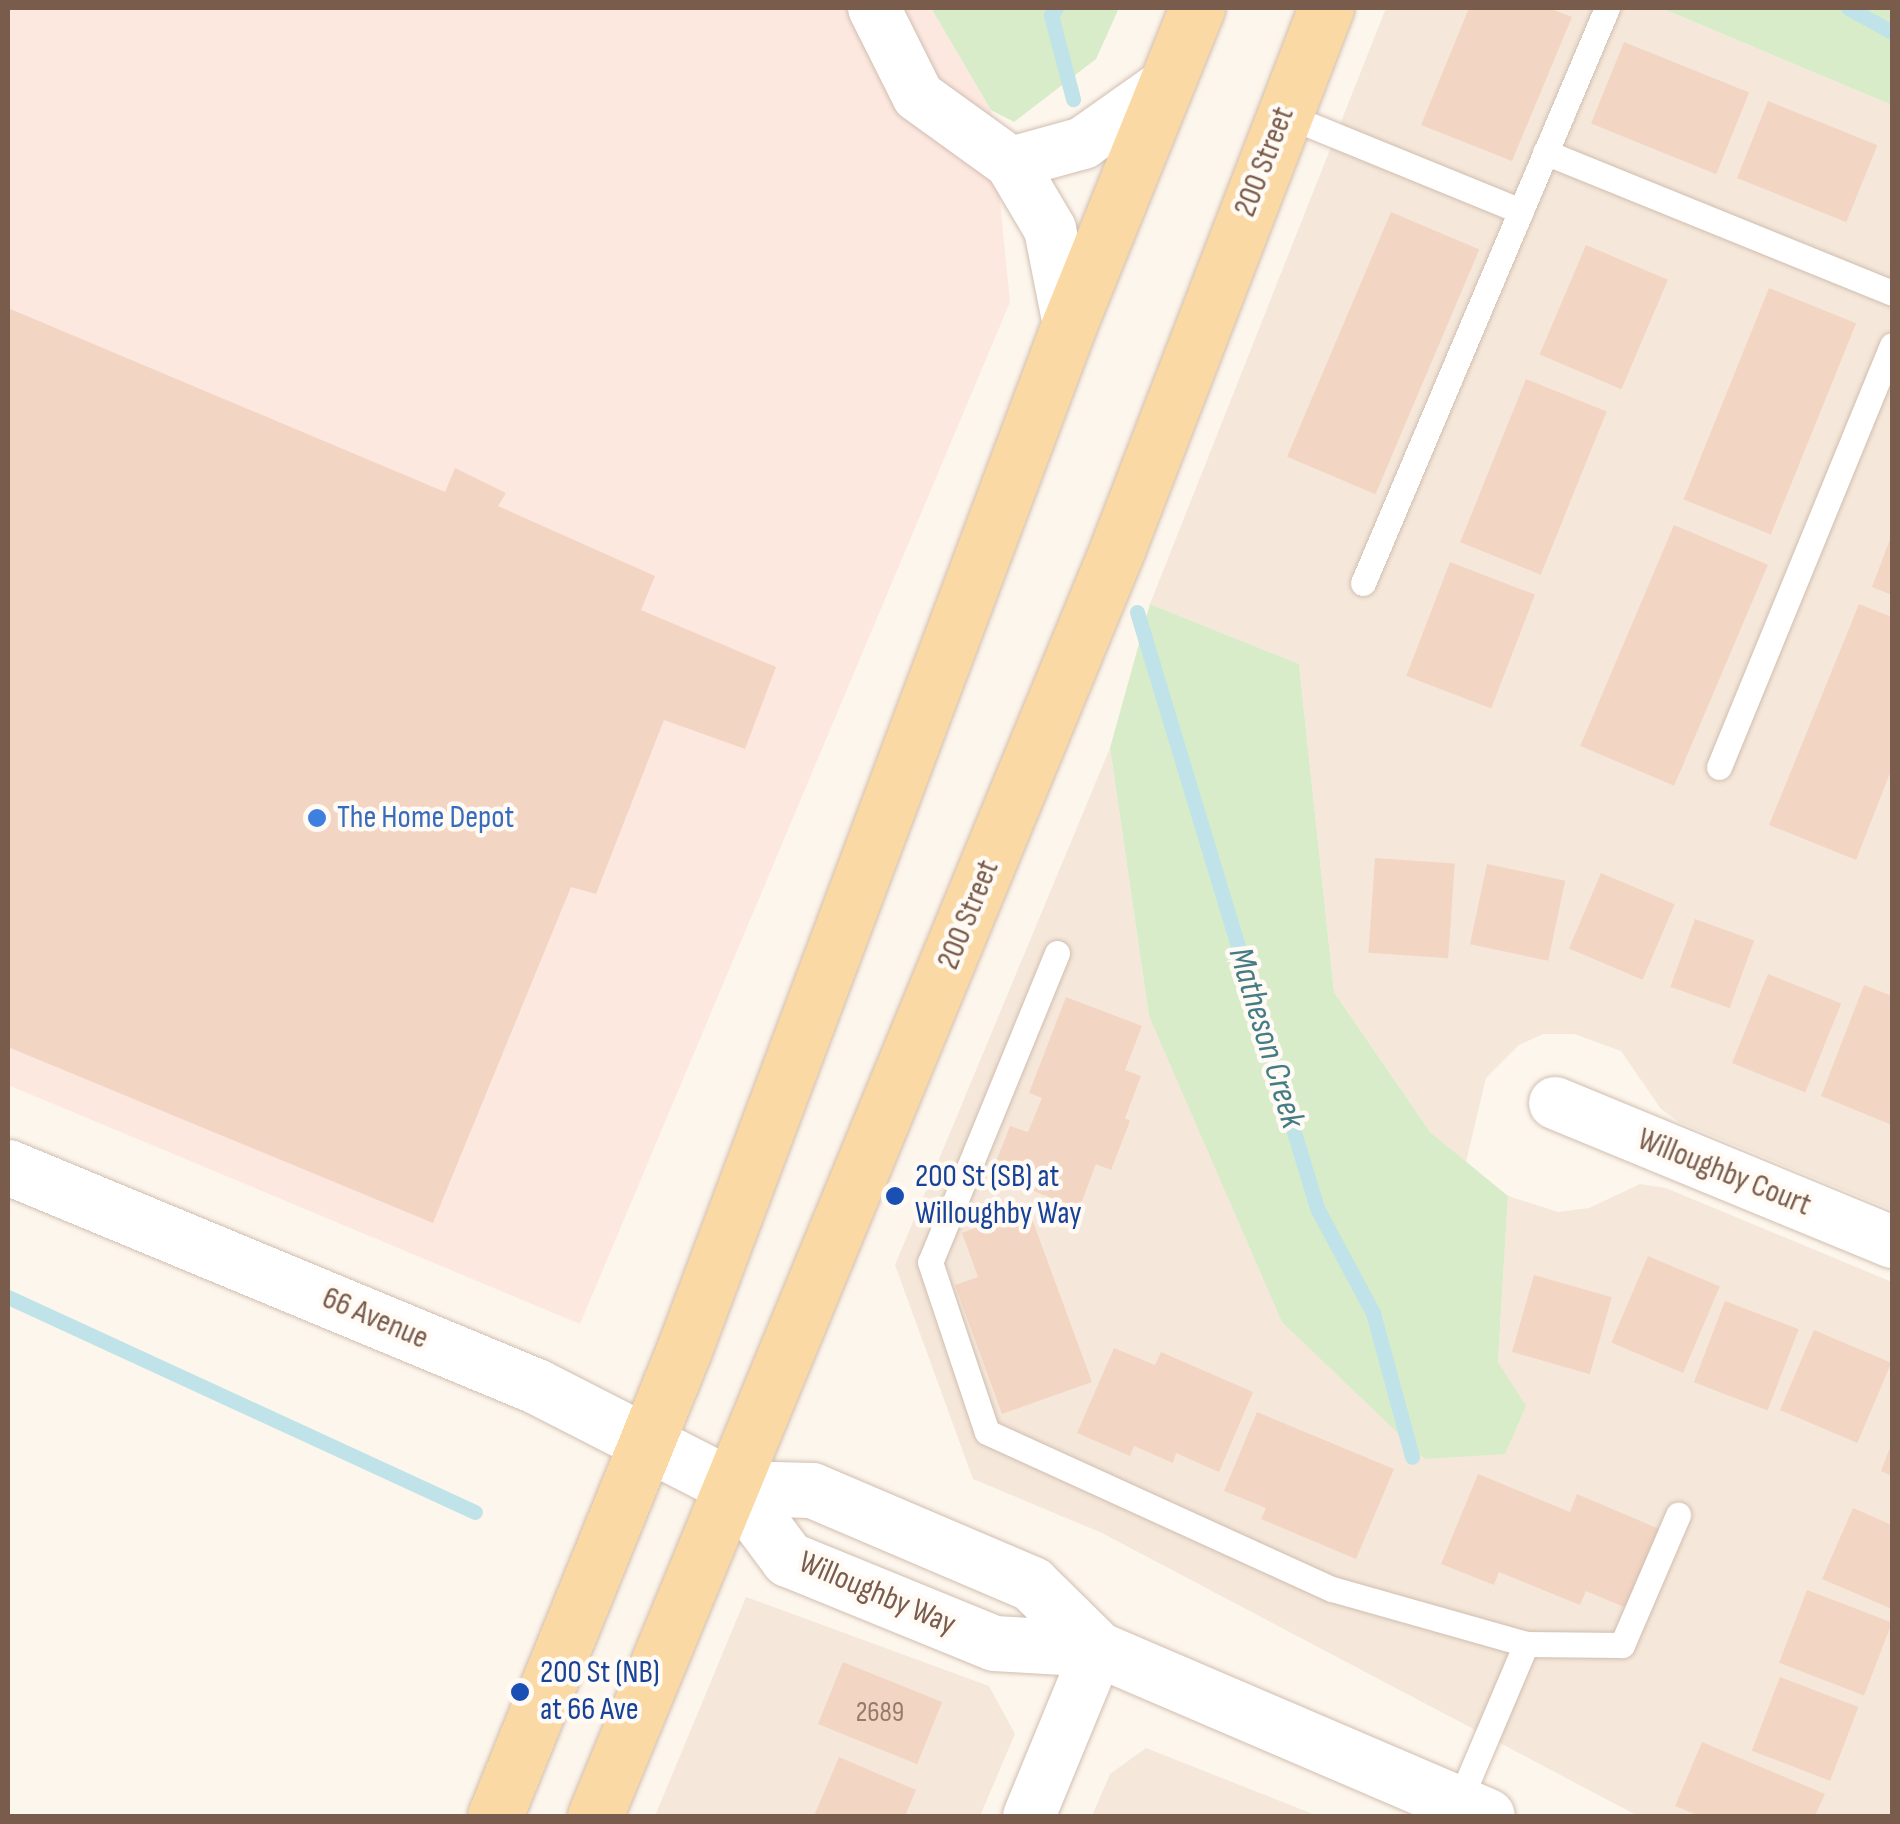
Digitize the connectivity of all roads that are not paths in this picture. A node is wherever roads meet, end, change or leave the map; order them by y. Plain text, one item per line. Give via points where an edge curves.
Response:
1 (874, 8) edge
2 (1197, 8) edge
3 (1326, 8) edge
4 (1607, 8) edge
5 (1165, 85) junction
6 (1283, 114) junction
7 (1545, 152) junction
8 (1011, 163) junction
9 (1520, 212) junction
10 (1892, 293) edge
11 (1068, 324) junction
12 (1892, 345) edge
13 (1363, 583) dead end
14 (1719, 767) dead end
15 (1057, 954) dead end
16 (1554, 1103) dead end
17 (8, 1167) edge
18 (1892, 1242) edge
19 (646, 1443) junction
20 (735, 1488) junction
21 (1678, 1515) dead end
22 (1526, 1644) junction
23 (1098, 1649) junction
24 (1472, 1810) edge
25 (495, 1816) edge
26 (595, 1816) edge
27 (1029, 1816) edge

1 - 8 street via 918,96
2 - 5 main road
3 - 6 main road, 200 Street
4 - 7 lane
5 - 8 street via 1083,143
5 - 11 main road
6 - 9 lane
6 - 20 main road, 200 Street via 1117,550
7 - 9 lane
7 - 10 lane
8 - 11 street via 1050,229
9 - 13 lane
11 - 19 main road
12 - 14 lane
15 - 22 lane via 930,1262 987,1432 1332,1588
16 - 18 street, Willoughby Court
17 - 19 street, 66 Avenue via 536,1386
19 - 20 street, 66 Avenue
19 - 25 main road
20 - 23 street, Willoughby Way via 812,1490 1032,1584
20 - 23 street, Willoughby Way via 788,1560 994,1644
20 - 26 main road, 200 Street
21 - 22 lane via 1622,1645
22 - 24 lane
23 - 24 street, Willoughby Way
23 - 27 street

